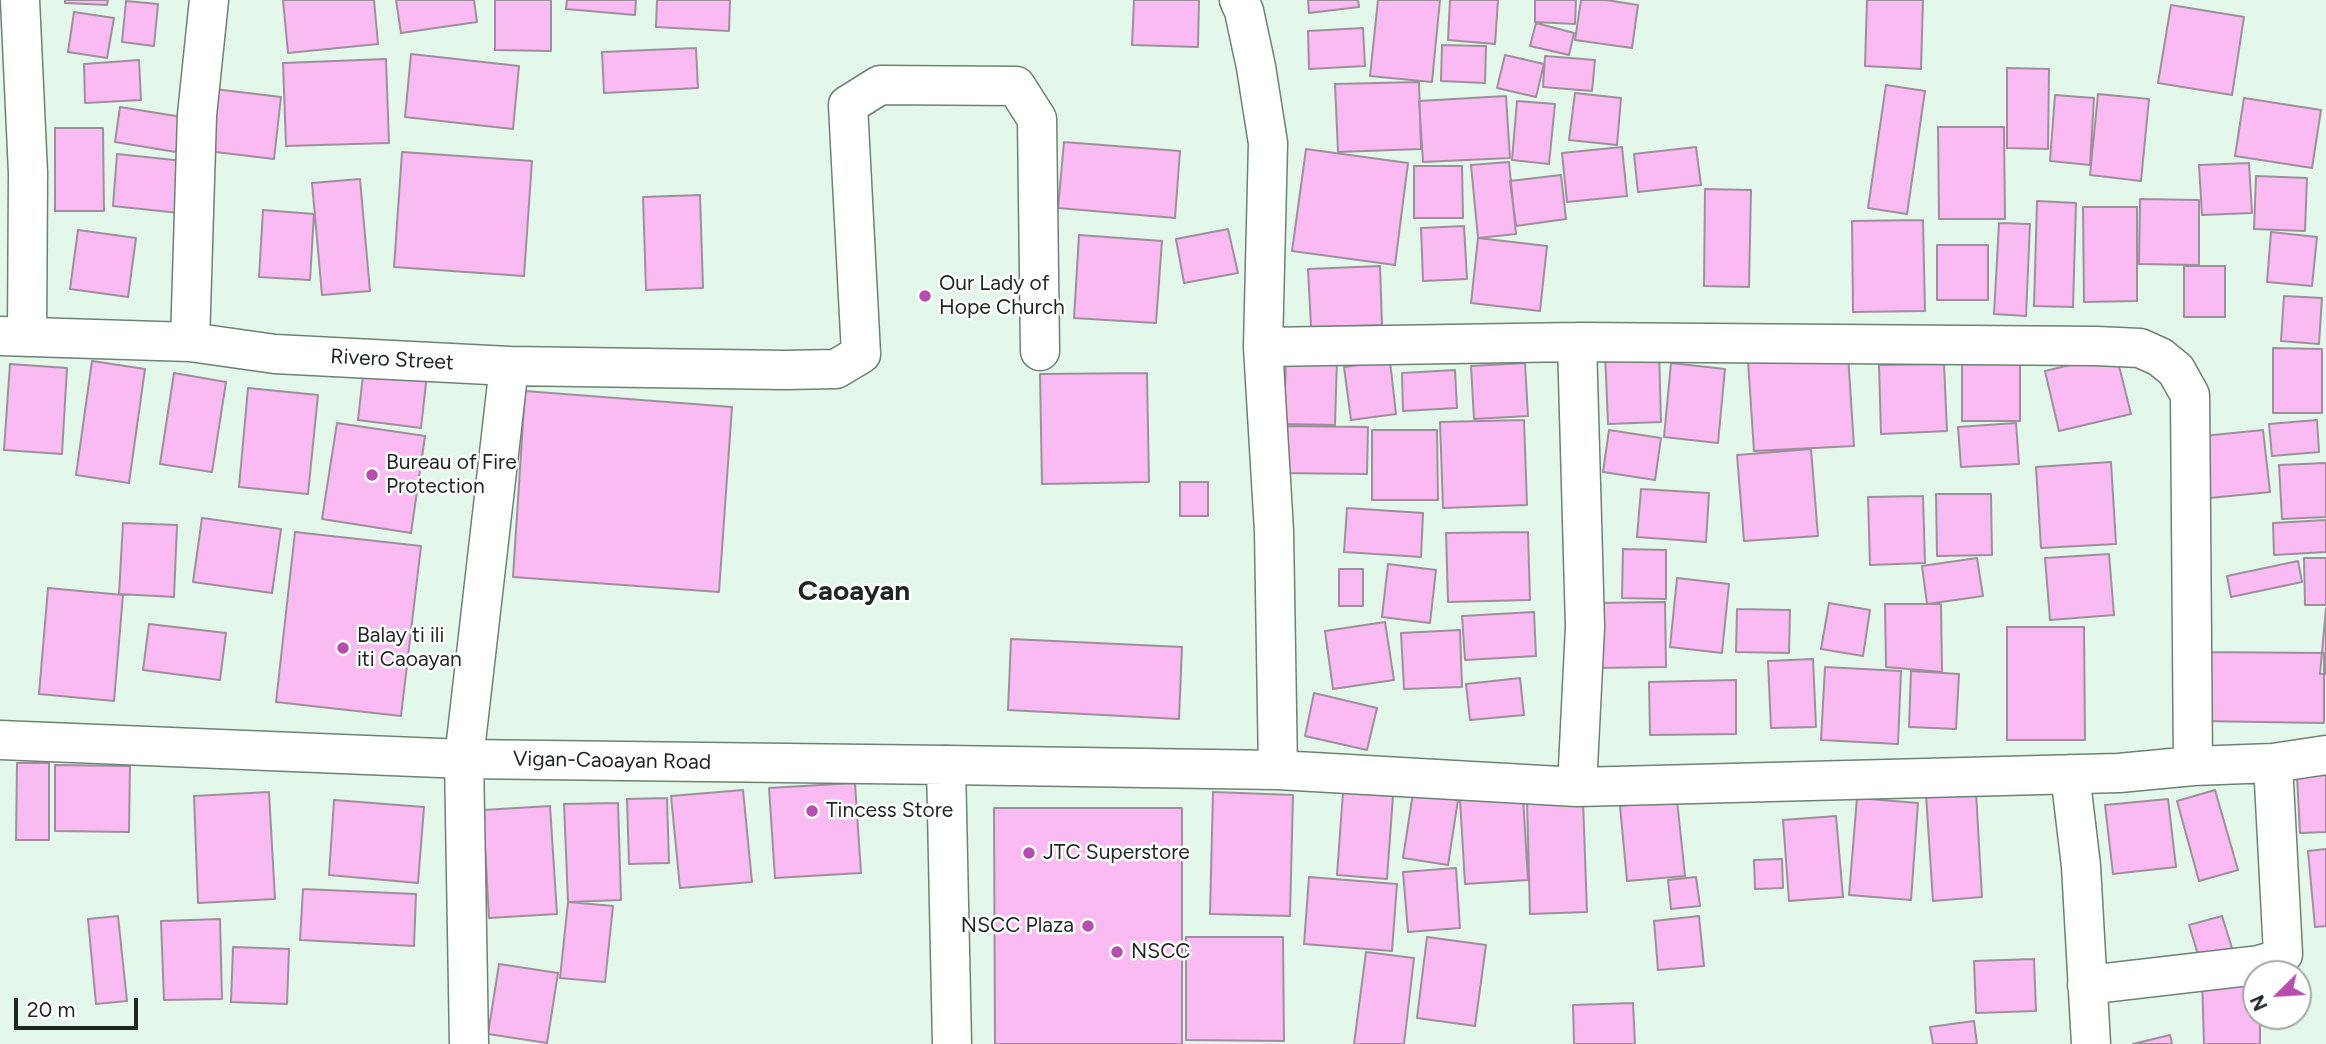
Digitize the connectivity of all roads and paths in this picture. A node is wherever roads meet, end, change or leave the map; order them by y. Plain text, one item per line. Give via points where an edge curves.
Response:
1 (20, 0) edge
2 (209, 0) edge
3 (1239, 0) edge
4 (14, 337) edge
5 (190, 342) junction
6 (1577, 342) junction
7 (1263, 347) junction
8 (1040, 352) dead end
9 (509, 366) junction
10 (0, 740) edge
11 (2326, 755) edge
12 (464, 759) junction
13 (2273, 763) junction
14 (946, 765) junction
15 (2193, 766) junction
16 (1278, 770) junction
17 (2070, 774) junction
18 (1577, 787) junction
19 (2087, 985) junction
20 (469, 1044) edge
21 (952, 1044) edge
22 (2091, 1044) edge

1 - 4 street via 28,173
2 - 5 street via 197,116
3 - 7 street via 1268,143
4 - 5 street, Rivero Street
5 - 9 street, Rivero Street via 275,354
6 - 7 street
6 - 15 street via 2096,346 2140,348 2160,358 2176,370 2190,395
6 - 18 street via 1584,627
7 - 16 street via 1274,531
8 - 9 street, Rivero Street via 1037,119 1016,86 880,85 848,105 860,354 836,369
9 - 12 street
10 - 12 street, Vigan-Caoayan Road
11 - 13 street, Vigan-Caoayan Road
12 - 14 street, Vigan-Caoayan Road
12 - 20 street
13 - 15 street, Vigan-Caoayan Road
13 - 19 street via 2283,954 2259,965
14 - 16 street, Vigan-Caoayan Road
14 - 21 street
15 - 17 street, Vigan-Caoayan Road
16 - 18 street, Vigan-Caoayan Road
17 - 18 street, Vigan-Caoayan Road
17 - 19 street via 2081,866
19 - 22 street

